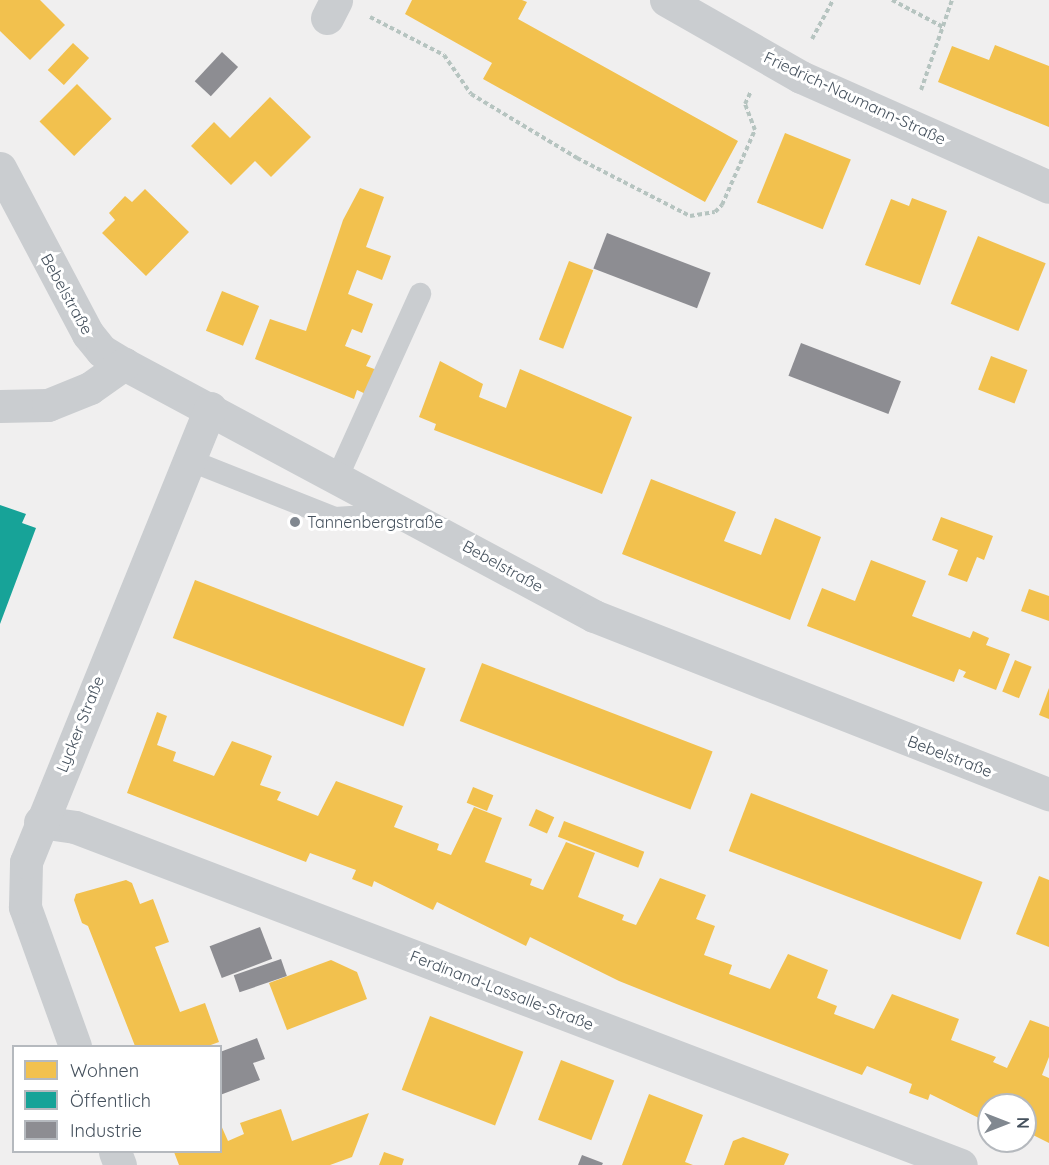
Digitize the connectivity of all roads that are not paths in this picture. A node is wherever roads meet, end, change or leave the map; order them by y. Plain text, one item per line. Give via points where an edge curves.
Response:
1 (666, 0) edge
2 (0, 168) edge
3 (1049, 187) edge
4 (420, 294) dead end
5 (124, 364) junction
6 (0, 406) edge
7 (210, 408) junction
8 (189, 460) junction
9 (338, 476) junction
10 (392, 505) junction
11 (1049, 794) edge
12 (40, 822) junction
13 (13, 862) edge
14 (74, 1045) edge
15 (961, 1165) edge

1 - 3 street, Friedrich-Naumann-Straße via 767,58
2 - 5 street, Bebelstraße via 88,334 102,351
4 - 9 lane
5 - 6 street via 90,388 48,405
5 - 7 street, Bebelstraße
7 - 8 street, Lycker Straße
7 - 9 street, Bebelstraße
8 - 10 lane via 335,518 362,516
8 - 12 street, Lycker Straße
9 - 10 street, Bebelstraße
10 - 11 street, Bebelstraße via 594,616
12 - 13 street, Lycker Straße
12 - 15 street, Ferdinand-Lassalle-Straße via 75,827
13 - 14 street, Lycker Straße

